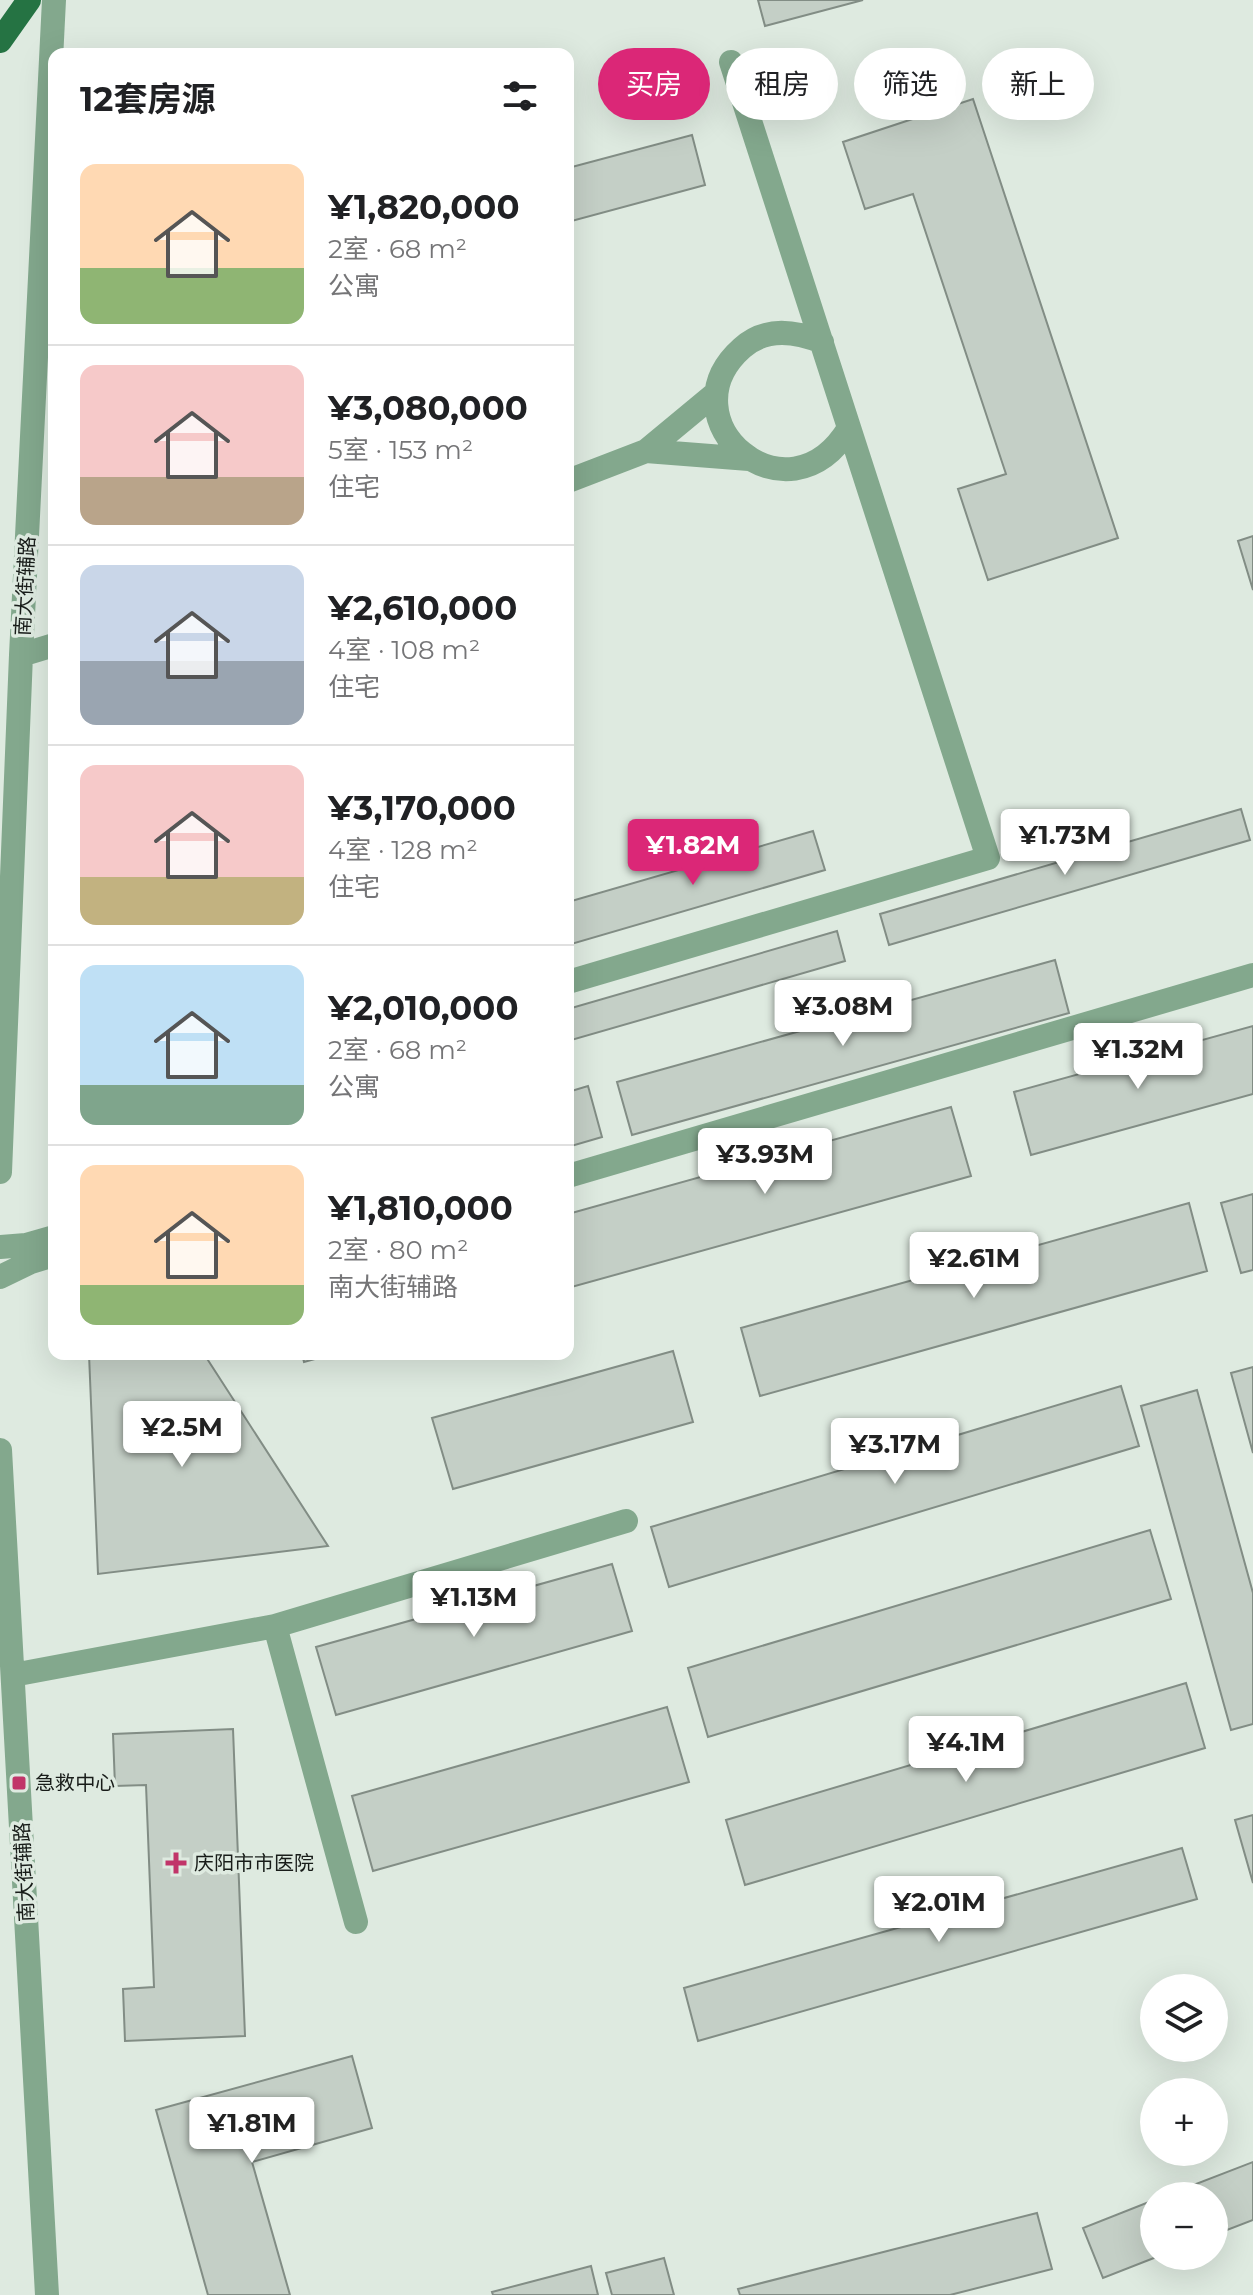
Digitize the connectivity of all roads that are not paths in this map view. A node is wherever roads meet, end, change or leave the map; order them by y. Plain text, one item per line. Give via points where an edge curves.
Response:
1 (29, 0) edge
2 (54, 0) edge
3 (0, 41) edge
4 (52, 48) edge
5 (48, 119) edge
6 (750, 120) edge
7 (822, 342) junction
8 (716, 393) junction
9 (849, 428) junction
10 (646, 451) junction
11 (749, 459) junction
12 (574, 479) edge
13 (48, 647) edge
14 (21, 655) junction
15 (1253, 975) edge
16 (574, 980) edge
17 (0, 1172) edge
18 (574, 1174) edge
19 (48, 1239) edge
20 (0, 1247) edge
21 (48, 1257) edge
22 (0, 1277) edge
23 (0, 1450) edge
24 (626, 1521) dead end
25 (275, 1626) junction
26 (13, 1675) junction
27 (356, 1922) dead end
28 (47, 2295) edge

1 - 3 main road
2 - 4 street, 南大街辅路
5 - 14 street, 南大街辅路
6 - 7 street
7 - 8 street via 793,333 764,335 746,343 731,356
7 - 9 street
8 - 10 street
8 - 11 street via 723,431
9 - 11 street via 824,458 806,466 777,469
9 - 16 street via 988,858
10 - 11 street
10 - 12 street
13 - 14 street
14 - 17 street, 南大街辅路
15 - 18 street
19 - 20 street
21 - 22 street
23 - 26 street, 南大街辅路
24 - 25 street
25 - 26 street
25 - 27 street
26 - 28 street, 南大街辅路

